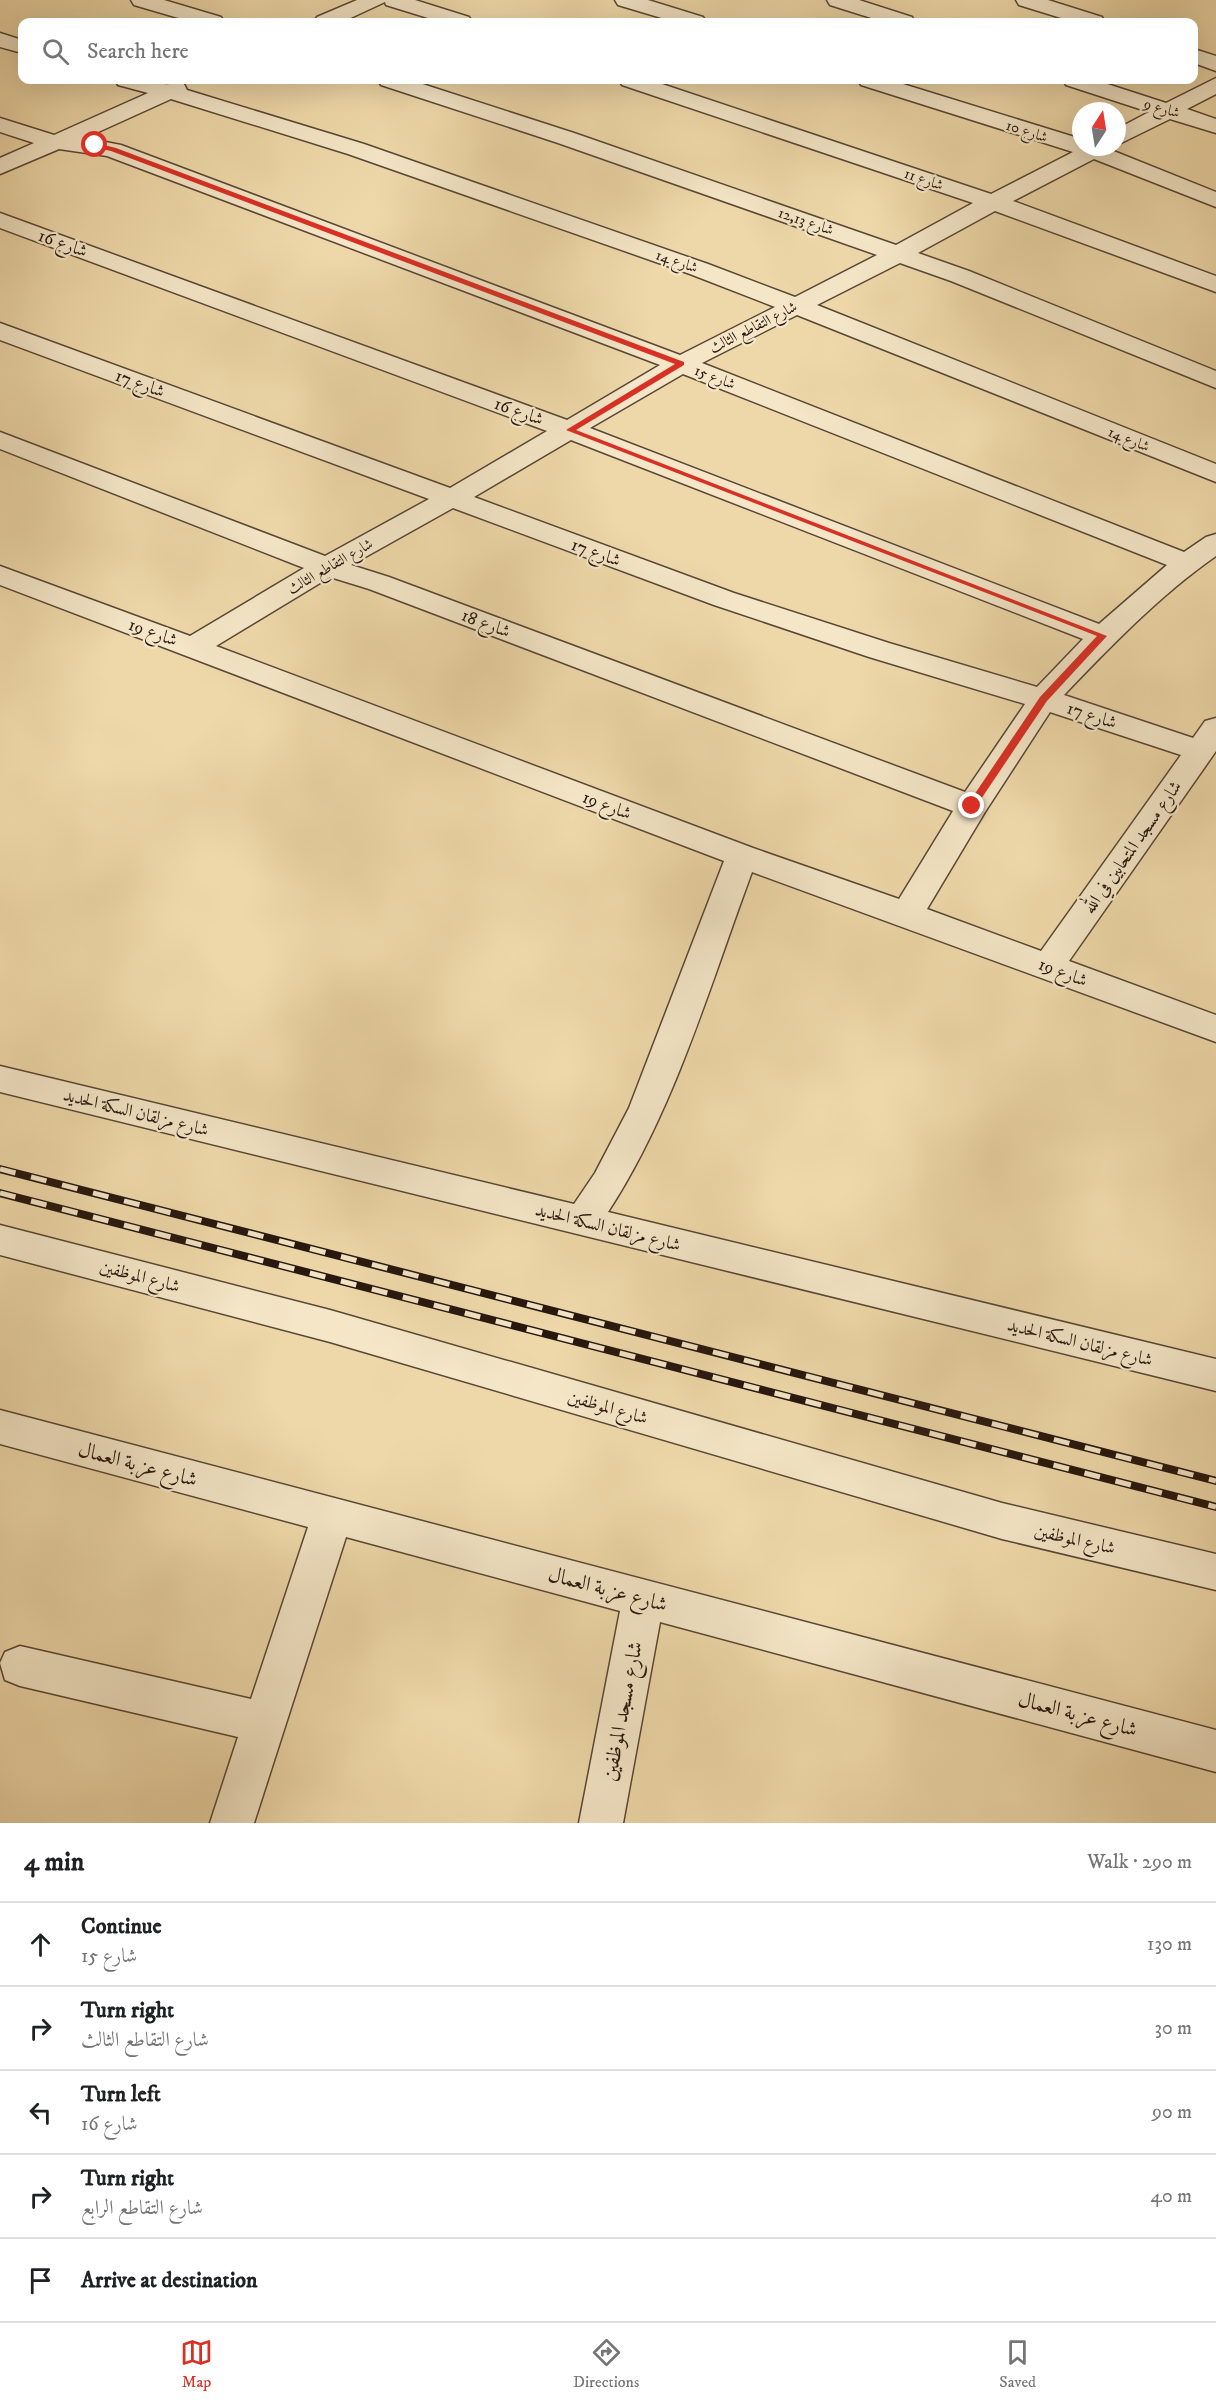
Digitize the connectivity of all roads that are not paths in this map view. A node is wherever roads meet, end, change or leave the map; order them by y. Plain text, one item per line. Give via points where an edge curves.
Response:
1 (142, 0) edge
2 (394, 0) edge
3 (626, 0) edge
4 (838, 0) edge
5 (1027, 0) edge
6 (371, 1) edge
7 (200, 18) edge
8 (334, 18) edge
9 (449, 18) edge
10 (682, 18) edge
11 (892, 18) edge
12 (1082, 18) edge
13 (0, 40) edge
14 (18, 46) edge
15 (1198, 57) edge
16 (1216, 64) edge
17 (139, 84) edge
18 (188, 84) edge
19 (401, 84) edge
20 (642, 84) edge
21 (882, 84) edge
22 (1086, 84) edge
23 (1216, 85) edge
24 (168, 93) junction
25 (1167, 111) junction
26 (0, 125) edge
27 (1216, 126) edge
28 (1126, 133) edge
29 (1072, 141) edge
30 (54, 142) junction
31 (1084, 156) edge
32 (1114, 156) edge
33 (0, 167) edge
34 (1216, 200) edge
35 (993, 202) junction
36 (0, 220) edge
37 (899, 254) junction
38 (1216, 285) edge
39 (795, 306) junction
40 (0, 331) edge
41 (681, 364) junction
42 (1216, 380) edge
43 (570, 430) junction
44 (0, 440) edge
45 (1216, 474) edge
46 (452, 498) junction
47 (1216, 543) edge
48 (1187, 563) junction
49 (327, 567) junction
50 (0, 575) edge
51 (1103, 636) junction
52 (194, 647) junction
53 (1043, 699) junction
54 (1208, 740) edge
55 (972, 806) junction
56 (742, 856) junction
57 (907, 914) junction
58 (1048, 966) junction
59 (1216, 1029) edge
60 (0, 1079) edge
61 (583, 1221) junction
62 (0, 1239) edge
63 (1216, 1375) edge
64 (0, 1427) edge
65 (332, 1516) junction
66 (1216, 1572) edge
67 (644, 1598) junction
68 (20, 1666) dead end
69 (265, 1723) junction
70 (1216, 1751) edge
71 (232, 1823) edge
72 (601, 1823) edge

1 - 7 street
2 - 9 street
3 - 10 street
4 - 11 street
5 - 12 street
6 - 8 street
13 - 14 street
15 - 16 street
17 - 24 street, شارع 14
18 - 24 street
19 - 37 street, شارع 12,13
20 - 35 street, شارع 11
21 - 29 street, شارع 10
22 - 25 street, شارع 9
23 - 25 street
24 - 30 street
24 - 39 street, شارع 14 via 356,149
25 - 27 street, شارع 9
25 - 28 street
26 - 30 street, شارع 15
30 - 33 street
30 - 41 street, شارع 15 via 113,150
31 - 35 street, شارع التقاطع الثالث
32 - 34 street, شارع 10
35 - 37 street, شارع التقاطع الثالث
35 - 38 street, شارع 11
36 - 43 street, شارع 16
37 - 39 street, شارع التقاطع الثالث
37 - 42 street, شارع 12,13
39 - 41 street, شارع التقاطع الثالث
39 - 45 street, شارع 14
40 - 46 street, شارع 17
41 - 43 street, شارع التقاطع الثالث
41 - 48 street, شارع 15
43 - 46 street, شارع التقاطع الثالث
43 - 51 street, شارع 16
44 - 49 street, شارع 18
46 - 49 street, شارع التقاطع الثالث
46 - 53 street, شارع 17 via 724,599
47 - 48 street
48 - 51 street
49 - 52 street, شارع التقاطع الثالث
49 - 55 street, شارع 18 via 379,583
50 - 52 street, شارع 19
51 - 53 street
52 - 56 street, شارع 19
53 - 54 street, شارع 17
53 - 55 street
54 - 58 street, شارع مسجد المتحابين في الله
55 - 57 street
56 - 57 street, شارع 19
56 - 61 street via 647,1108 608,1183
57 - 58 street, شارع 19
58 - 59 street, شارع 19
60 - 61 street, شارع مزلقان السكة الحديد
61 - 63 street, شارع مزلقان السكة الحديد
62 - 66 street, شارع الموظفين via 330,1326 1002,1521
64 - 65 street, شارع عزبة العمال
65 - 67 street, شارع عزبة العمال
65 - 69 street
67 - 70 street, شارع عزبة العمال
67 - 72 street, شارع مسجد الموظفين
68 - 69 street
69 - 71 street

